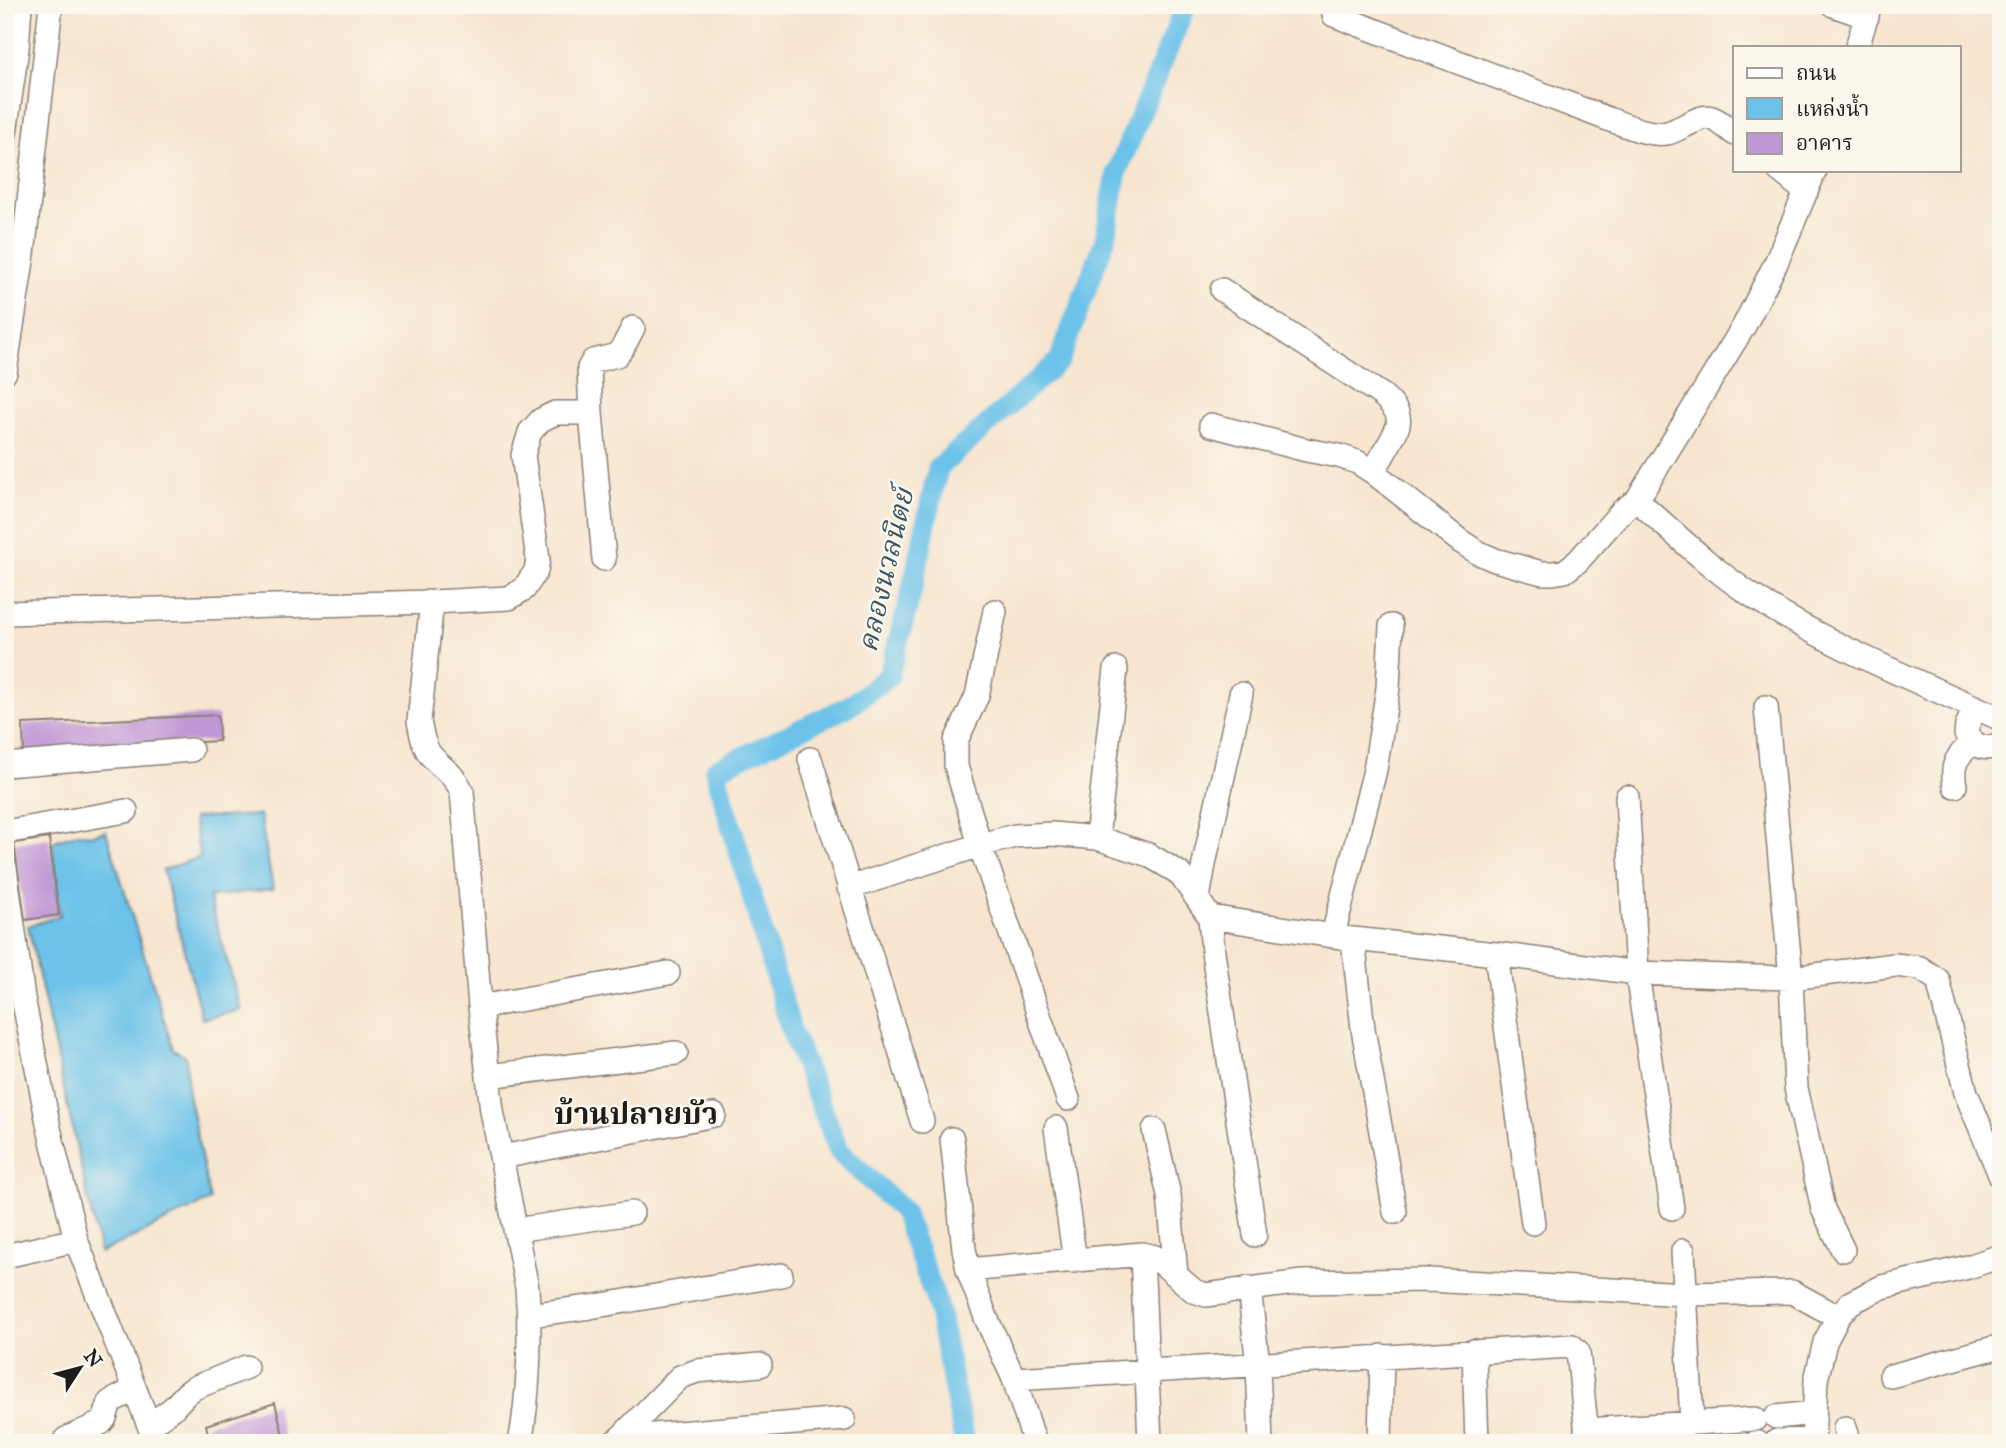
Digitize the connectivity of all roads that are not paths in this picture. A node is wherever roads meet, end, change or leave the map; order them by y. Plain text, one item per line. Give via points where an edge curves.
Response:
1 (20, 5) edge
2 (51, 5) edge
3 (1833, 5) edge
4 (1868, 11) edge
5 (1334, 15) dead end
6 (1857, 46) edge
7 (1733, 132) edge
8 (5, 133) edge
9 (1781, 172) edge
10 (1814, 172) edge
11 (1806, 192) junction
12 (14, 255) edge
13 (1222, 289) dead end
14 (634, 328) dead end
15 (5, 372) edge
16 (591, 413) junction
17 (1211, 425) dead end
18 (1373, 472) junction
19 (1637, 500) junction
20 (604, 559) dead end
21 (432, 602) junction
22 (995, 611) dead end
23 (5, 613) edge
24 (1391, 626) dead end
25 (1116, 669) dead end
26 (1241, 694) dead end
27 (1975, 707) junction
28 (1766, 708) dead end
29 (2001, 719) edge
30 (1973, 743) junction
31 (2001, 745) edge
32 (191, 750) dead end
33 (810, 759) dead end
34 (5, 765) edge
35 (1955, 786) dead end
36 (1627, 797) dead end
37 (126, 811) dead end
38 (5, 832) edge
39 (1097, 838) junction
40 (980, 845) junction
41 (5, 868) edge
42 (849, 888) junction
43 (1204, 907) junction
44 (1343, 937) junction
45 (1496, 954) junction
46 (668, 973) dead end
47 (1637, 973) junction
48 (1791, 978) junction
49 (14, 999) edge
50 (480, 1007) junction
51 (676, 1053) dead end
52 (488, 1076) junction
53 (1068, 1099) dead end
54 (714, 1115) dead end
55 (922, 1121) dead end
56 (1056, 1128) dead end
57 (1154, 1130) dead end
58 (952, 1139) dead end
59 (502, 1157) junction
60 (2001, 1177) edge
61 (1672, 1208) dead end
62 (1395, 1212) dead end
63 (632, 1213) dead end
64 (1533, 1223) dead end
65 (515, 1230) junction
66 (1255, 1235) dead end
67 (76, 1240) junction
68 (1843, 1250) dead end
69 (1683, 1251) dead end
70 (1142, 1254) junction
71 (5, 1256) edge
72 (2001, 1256) edge
73 (1075, 1261) junction
74 (968, 1270) junction
75 (781, 1275) dead end
76 (1176, 1275) junction
77 (1250, 1288) junction
78 (1686, 1294) junction
79 (529, 1315) junction
80 (1838, 1317) junction
81 (2001, 1346) edge
82 (1474, 1351) junction
83 (1382, 1356) junction
84 (1258, 1364) junction
85 (760, 1365) dead end
86 (246, 1367) dead end
87 (1146, 1371) junction
88 (1891, 1376) dead end
89 (1014, 1379) junction
90 (135, 1389) junction
91 (1814, 1413) junction
92 (844, 1419) dead end
93 (1692, 1423) junction
94 (152, 1434) edge
95 (1587, 1436) edge
96 (66, 1439) dead end
97 (616, 1441) edge
98 (1813, 1441) edge
99 (1763, 1442) edge
100 (520, 1443) edge
101 (1035, 1443) edge
102 (1150, 1443) edge
103 (1261, 1443) edge
104 (1380, 1443) edge
105 (1477, 1443) edge

1 - 8 street
2 - 12 street
3 - 4 street
4 - 6 street
5 - 7 street via 1654,133 1669,133 1707,116
9 - 11 street
10 - 11 street
11 - 19 street via 1744,326
12 - 15 street
13 - 18 street via 1392,404 1398,425
14 - 16 street via 617,355 593,361 589,368
16 - 20 street
16 - 21 street via 555,413 541,419 530,432 523,455 538,559 524,589 509,597
17 - 18 street via 1339,456
18 - 19 street via 1477,552 1542,573 1572,566
19 - 27 street via 1745,591 1782,614
21 - 23 street
21 - 50 street via 419,721 429,752 456,778 462,791
22 - 40 street via 977,696 956,741 956,766
24 - 44 street via 1388,688
25 - 39 street
26 - 43 street via 1205,859
27 - 29 street
27 - 30 street via 1966,734
28 - 48 street
30 - 31 street via 1986,748
30 - 35 street via 1956,761 1952,771
32 - 34 street
33 - 42 street
36 - 47 street
37 - 38 street
39 - 40 street via 1015,836
39 - 43 street via 1149,855 1180,873
40 - 42 street
40 - 53 street
41 - 49 street
42 - 55 street
43 - 44 street
43 - 66 street
44 - 45 street
44 - 62 street
45 - 47 street
45 - 64 street
46 - 50 street
47 - 48 street
47 - 61 street
48 - 60 street via 1895,965 1920,968 1938,980 1966,1093
48 - 68 street via 1796,1088 1824,1209
49 - 67 street
50 - 52 street
51 - 52 street
52 - 59 street
54 - 59 street
56 - 73 street
57 - 76 street via 1169,1195
58 - 74 street
59 - 65 street
63 - 65 street
65 - 79 street
67 - 71 street
67 - 90 street
69 - 78 street
70 - 73 street
70 - 76 street via 1155,1256
70 - 87 street
72 - 80 street via 1882,1287 1850,1303
73 - 74 street
74 - 89 street
75 - 79 street
76 - 77 street via 1194,1291 1206,1294
77 - 78 street via 1302,1282 1428,1280
77 - 84 street
78 - 80 street via 1792,1292
78 - 93 street
79 - 100 street via 526,1409
80 - 91 street via 1825,1342
81 - 88 street
82 - 83 street
82 - 95 street via 1572,1346 1578,1352
82 - 105 street
83 - 84 street
83 - 104 street
84 - 87 street
84 - 103 street
85 - 97 street via 680,1377
86 - 94 street via 187,1392
87 - 89 street
87 - 102 street
89 - 101 street
90 - 94 street
90 - 96 street via 110,1402 105,1419 96,1427
91 - 93 street
91 - 98 street
92 - 97 street
93 - 95 street
98 - 99 street

